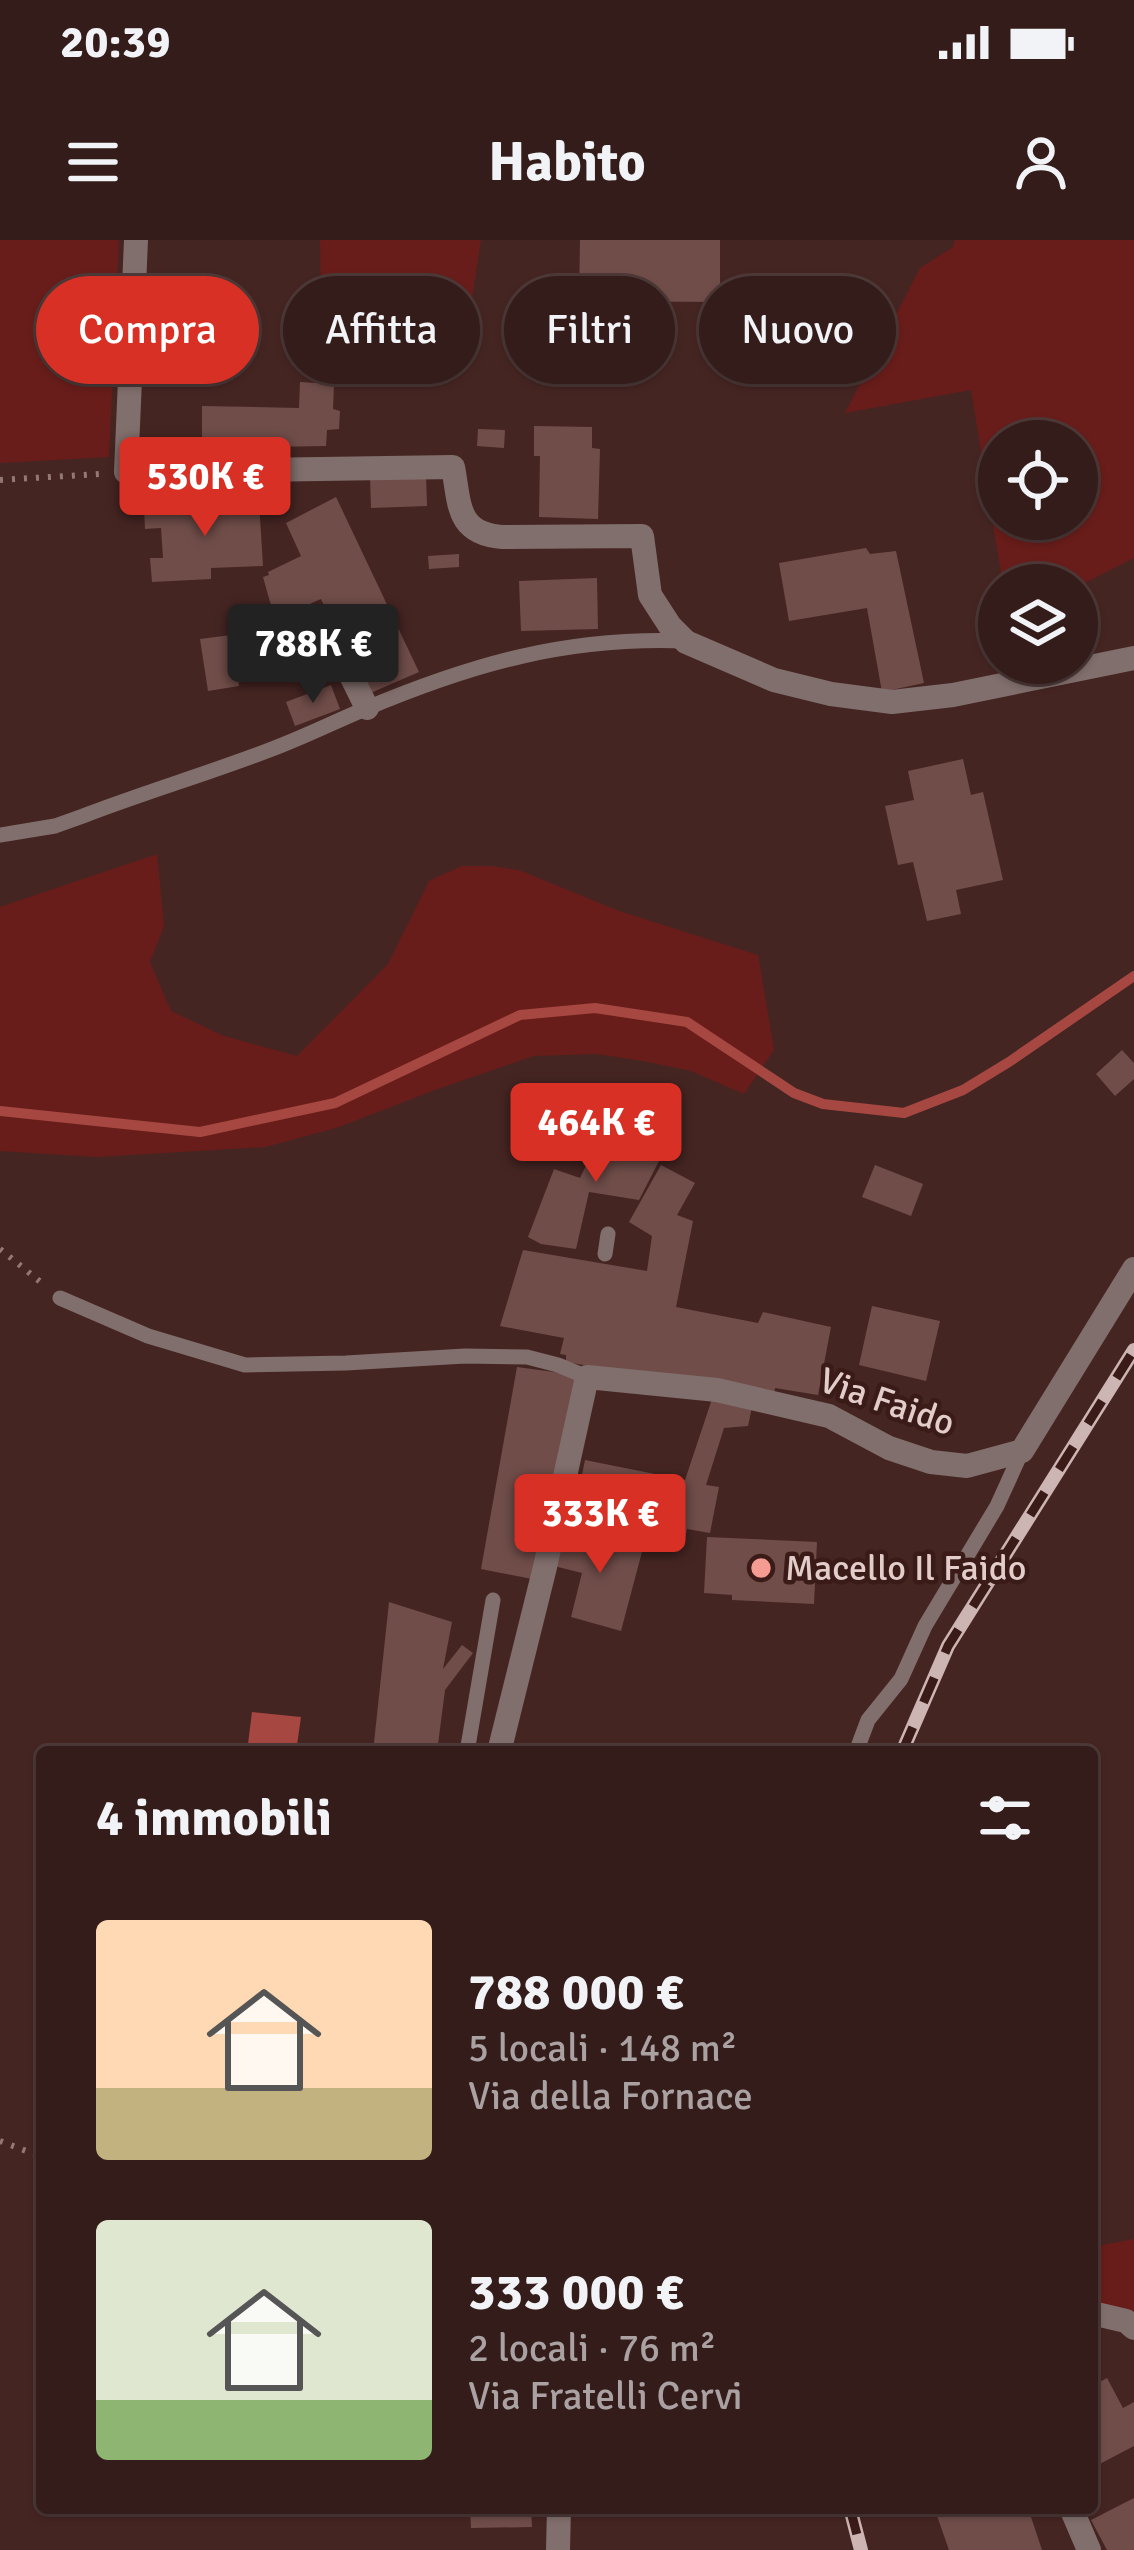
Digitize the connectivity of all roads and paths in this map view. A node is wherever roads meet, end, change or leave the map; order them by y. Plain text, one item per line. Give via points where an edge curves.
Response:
1 (136, 240) edge
2 (127, 472) junction
3 (0, 480) edge
4 (323, 620) dead end
5 (686, 642) junction
6 (1134, 658) edge
7 (367, 708) junction
8 (0, 835) edge
9 (608, 1234) dead end
10 (0, 1249) edge
11 (605, 1254) dead end
12 (1134, 1269) edge
13 (60, 1298) joint
14 (587, 1377) junction
15 (1022, 1451) junction
16 (493, 1600) dead end
17 (467, 1746) edge
18 (500, 1746) edge
19 (858, 1746) edge
20 (0, 2141) edge
21 (36, 2155) edge
22 (1098, 2314) edge
23 (1134, 2328) edge
24 (560, 2514) edge
25 (1074, 2514) edge
26 (558, 2550) edge
27 (1089, 2550) edge

1 - 2 street
2 - 3 path
2 - 5 street via 453,467 461,513 485,536 642,536 650,596
4 - 7 street
5 - 6 street via 774,680 892,702
5 - 7 lane via 593,643 519,656
7 - 8 lane via 55,826
9 - 11 lane
10 - 13 path
12 - 15 street
13 - 14 lane via 245,1365 527,1357
14 - 15 street, Via Faido via 717,1390 829,1416 931,1462 967,1466
14 - 18 street
15 - 19 lane
16 - 17 lane
20 - 21 path
22 - 23 street
24 - 26 street
25 - 27 street

